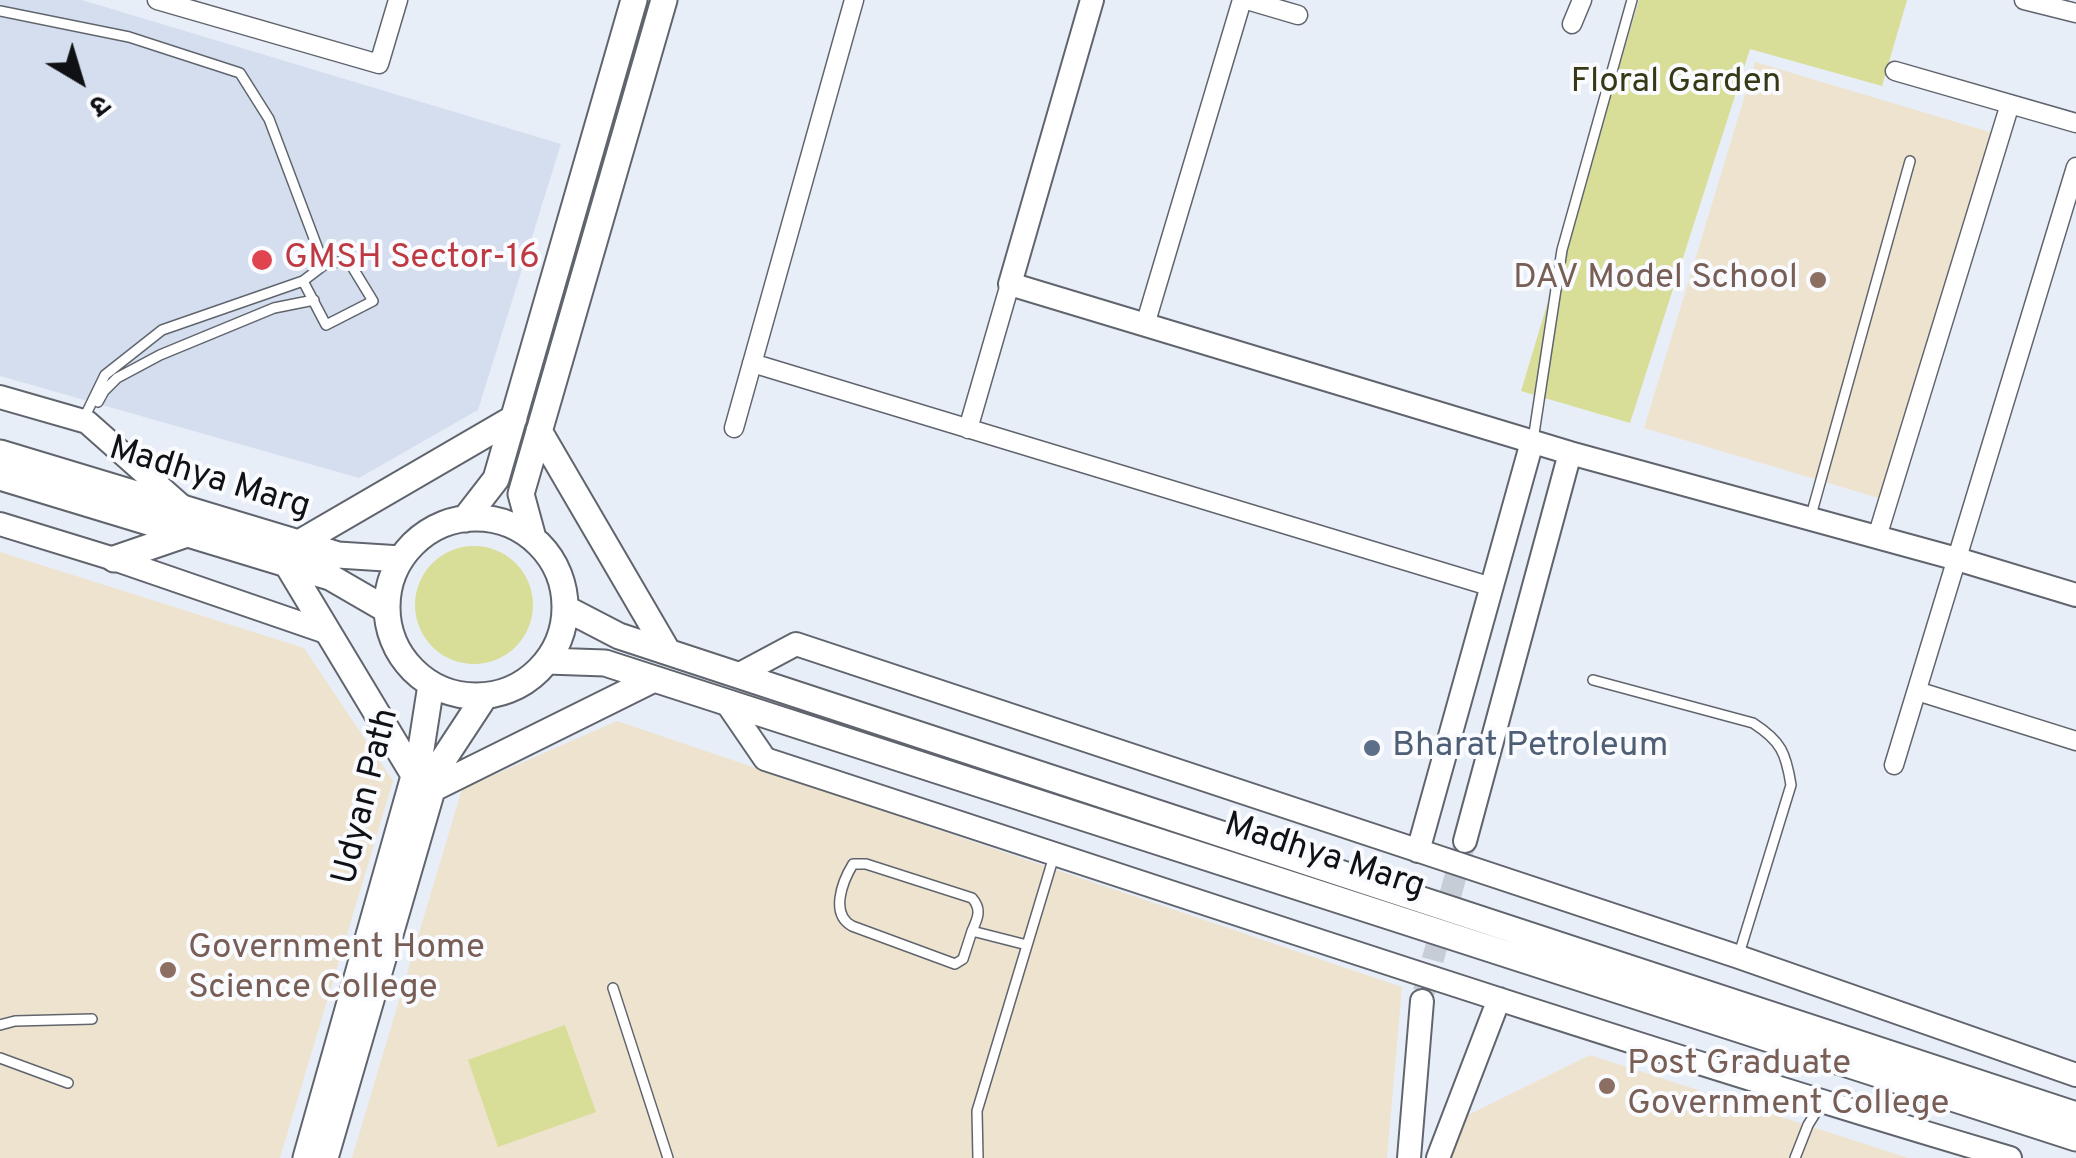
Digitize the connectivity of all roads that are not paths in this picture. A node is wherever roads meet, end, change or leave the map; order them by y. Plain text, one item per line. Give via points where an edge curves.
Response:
1 (157, 0) edge
2 (398, 0) edge
3 (634, 0) edge
4 (664, 0) edge
5 (854, 0) edge
6 (1092, 0) edge
7 (1245, 0) edge
8 (1582, 0) edge
9 (1632, 0) edge
10 (2024, 0) edge
11 (0, 11) edge
12 (2076, 13) edge
13 (1298, 15) dead end
14 (1572, 24) dead end
15 (1895, 71) dead end
16 (2010, 104) junction
17 (2076, 123) edge
18 (1910, 161) dead end
19 (2076, 167) edge
20 (324, 265) junction
21 (304, 280) junction
22 (1010, 284) junction
23 (314, 300) junction
24 (1145, 325) junction
25 (752, 363) junction
26 (0, 397) edge
27 (514, 418) junction
28 (87, 422) junction
29 (734, 428) dead end
30 (968, 428) junction
31 (540, 432) junction
32 (1532, 442) junction
33 (0, 452) edge
34 (1570, 453) junction
35 (0, 477) edge
36 (465, 518) junction
37 (1810, 518) junction
38 (186, 521) junction
39 (0, 524) edge
40 (1877, 537) junction
41 (533, 538) junction
42 (293, 554) junction
43 (1957, 558) junction
44 (401, 559) junction
45 (114, 560) junction
46 (1492, 587) junction
47 (2076, 596) edge
48 (565, 608) junction
49 (386, 610) junction
50 (329, 633) junction
51 (668, 652) junction
52 (547, 661) junction
53 (738, 675) junction
54 (654, 679) junction
55 (1593, 680) dead end
56 (431, 684) junction
57 (1916, 691) junction
58 (485, 696) junction
59 (726, 702) junction
60 (2076, 740) edge
61 (1894, 765) dead end
62 (423, 782) junction
63 (1465, 841) tunnel mouth
64 (1418, 850) junction
65 (1055, 854) junction
66 (972, 930) junction
67 (1027, 945) junction
68 (1739, 957) junction
69 (613, 988) dead end
70 (1500, 999) junction
71 (1422, 1000) tunnel mouth
72 (92, 1019) dead end
73 (0, 1025) edge
74 (0, 1058) edge
75 (2076, 1074) edge
76 (68, 1083) dead end
77 (1822, 1102) junction
78 (2076, 1115) edge
79 (2076, 1138) edge
80 (306, 1158) edge
81 (325, 1158) edge
82 (668, 1158) edge
83 (978, 1158) edge
84 (1410, 1158) edge
85 (1438, 1158) edge
86 (1795, 1158) edge
87 (2010, 1158) edge

1 - 2 street via 379,64
3 - 27 main road
4 - 31 main road
5 - 25 street
6 - 22 street
7 - 13 street
7 - 24 street
8 - 14 street
9 - 32 lane via 1562,250
10 - 12 street
11 - 20 lane via 130,37 240,73 269,119
15 - 16 street
16 - 17 street
16 - 40 street
18 - 37 lane
19 - 43 street
20 - 21 lane
20 - 23 lane via 348,260 373,300 326,325
21 - 23 lane
21 - 28 lane via 162,330 105,375
22 - 24 street
22 - 30 street
23 - 28 lane via 274,308 117,378
24 - 32 street
25 - 29 street
25 - 30 street
26 - 28 street
27 - 36 main road via 496,480
27 - 42 main road
28 - 38 street
30 - 46 street
31 - 41 main road via 521,494
31 - 51 main road
32 - 34 street
32 - 46 street
33 - 38 main road, Madhya Marg
34 - 37 street
34 - 63 street
35 - 38 main road, Madhya Marg
36 - 41 main road via 518,528
36 - 44 main road via 426,533
37 - 40 street
38 - 42 main road, Madhya Marg
38 - 45 main road
39 - 45 street
40 - 43 street
41 - 48 main road via 562,581
42 - 44 main road, Madhya Marg
42 - 49 main road, Madhya Marg
42 - 50 main road
43 - 47 street
43 - 57 street
44 - 49 main road
45 - 50 street
46 - 64 street
48 - 51 main road, Madhya Marg
48 - 52 main road
49 - 56 main road via 396,646
50 - 62 main road
51 - 53 main road, Madhya Marg
52 - 54 main road, Madhya Marg via 605,663
52 - 58 main road via 523,683
53 - 64 street via 796,644
53 - 78 main road, Madhya Marg
54 - 59 main road, Madhya Marg
54 - 62 main road
55 - 68 lane via 1753,722 1786,756 1791,785
56 - 58 main road
56 - 62 main road, Udyan Path via 420,756
57 - 60 street
57 - 61 street
58 - 62 main road, Udyan Path
59 - 65 street via 765,759
59 - 79 main road, Madhya Marg
62 - 80 main road, Udyan Path
62 - 81 main road, Udyan Path
64 - 68 street
65 - 67 lane
65 - 70 street
66 - 66 lane via 964,960 956,964 852,926 839,911 848,872 853,864 866,864 972,898 979,915
66 - 67 lane
67 - 83 lane via 977,1110
68 - 75 street
69 - 82 lane
70 - 77 street
70 - 85 street
71 - 84 street
72 - 73 lane
74 - 76 lane
77 - 86 lane
77 - 87 street

